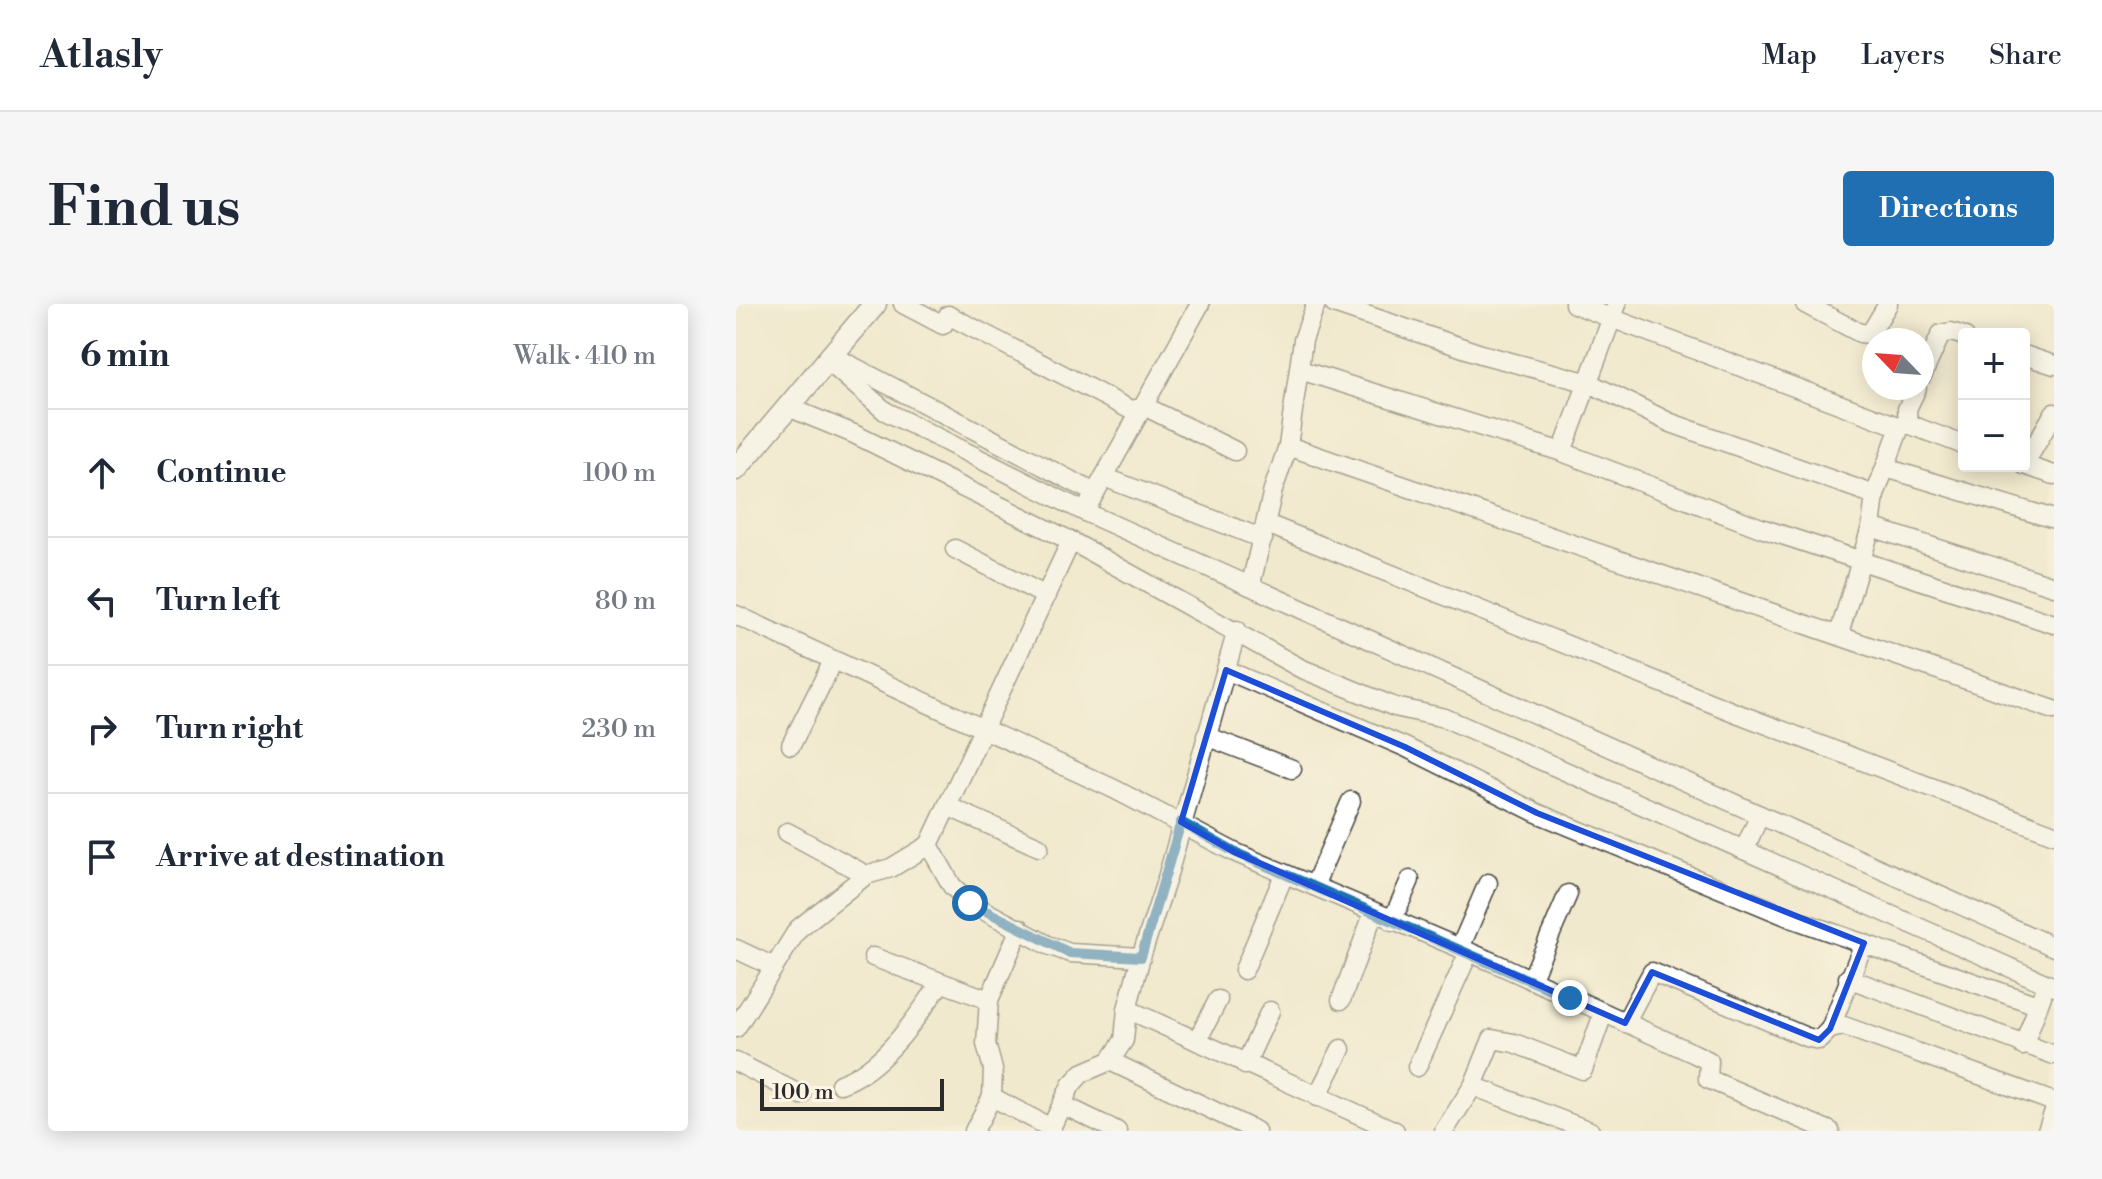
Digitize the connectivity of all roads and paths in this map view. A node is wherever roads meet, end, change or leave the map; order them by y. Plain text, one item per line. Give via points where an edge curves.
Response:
1 (875, 304) edge
2 (903, 304) edge
3 (1200, 304) edge
4 (1316, 304) edge
5 (1334, 304) edge
6 (1574, 304) edge
7 (1805, 304) edge
8 (1888, 304) edge
9 (1613, 311) edge
10 (1958, 334) edge
11 (1934, 349) edge
12 (2030, 357) edge
13 (830, 358) junction
14 (2054, 365) edge
15 (1300, 370) junction
16 (1589, 383) junction
17 (1911, 400) edge
18 (788, 407) junction
19 (1146, 407) junction
20 (2054, 413) edge
21 (1904, 426) junction
22 (1958, 443) edge
23 (1288, 446) junction
24 (1235, 451) dead end
25 (1562, 452) junction
26 (2030, 455) edge
27 (2030, 467) edge
28 (1886, 468) junction
29 (736, 469) edge
30 (2054, 475) edge
31 (1099, 485) junction
32 (1875, 495) junction
33 (1085, 512) junction
34 (2054, 519) edge
35 (1871, 527) junction
36 (1265, 531) junction
37 (1071, 541) junction
38 (955, 549) dead end
39 (1862, 558) junction
40 (1251, 584) junction
41 (2054, 586) edge
42 (1046, 596) junction
43 (736, 615) edge
44 (2054, 624) edge
45 (1237, 630) junction
46 (1839, 634) junction
47 (833, 661) junction
48 (1226, 670) junction
49 (2054, 710) edge
50 (985, 730) junction
51 (1206, 736) junction
52 (791, 745) dead end
53 (1292, 769) dead end
54 (1351, 801) dead end
55 (947, 806) junction
56 (1760, 815) junction
57 (1181, 822) junction
58 (787, 832) dead end
59 (2054, 834) edge
60 (929, 845) junction
61 (1039, 847) dead end
62 (1744, 850) junction
63 (866, 875) junction
64 (1284, 875) junction
65 (1410, 880) dead end
66 (1488, 883) dead end
67 (1314, 886) junction
68 (1568, 894) dead end
69 (1374, 912) junction
70 (1392, 921) junction
71 (1020, 928) junction
72 (1864, 943) junction
73 (2054, 947) edge
74 (736, 949) edge
75 (1464, 950) junction
76 (873, 957) dead end
77 (1141, 957) junction
78 (772, 966) junction
79 (1244, 970) dead end
80 (1848, 978) junction
81 (1531, 980) junction
82 (940, 984) junction
83 (2051, 985) edge
84 (989, 1000) junction
85 (1218, 1000) dead end
86 (1341, 1000) dead end
87 (2037, 1005) junction
88 (1127, 1009) junction
89 (1270, 1011) dead end
90 (1603, 1014) junction
91 (1625, 1023) junction
92 (736, 1028) edge
93 (1830, 1029) junction
94 (1197, 1041) junction
95 (2023, 1046) junction
96 (1341, 1049) dead end
97 (2054, 1055) edge
98 (1110, 1061) junction
99 (736, 1062) edge
100 (1245, 1065) junction
101 (1417, 1067) dead end
102 (840, 1084) dead end
103 (1473, 1086) junction
104 (801, 1095) dead end
105 (992, 1097) junction
106 (1317, 1097) junction
107 (2054, 1102) edge
108 (1063, 1105) junction
109 (2054, 1111) edge
110 (974, 1131) edge
111 (1117, 1131) edge
112 (1256, 1131) edge
113 (1395, 1131) edge
114 (1444, 1131) edge
115 (1590, 1131) edge
116 (1830, 1131) edge
117 (2047, 1131) edge

1 - 13 main road
2 - 19 street via 943,325 948,315 1131,410
3 - 19 street
4 - 15 street via 1303,340
5 - 16 street via 1481,354
6 - 9 street
7 - 8 street via 1870,334
9 - 16 street
9 - 21 street
10 - 11 street via 1941,334
12 - 14 street
13 - 18 main road
13 - 31 street
13 - 33 street via 885,411
15 - 23 street
15 - 25 street
16 - 25 street
16 - 32 street via 1671,423
17 - 21 street
18 - 29 main road
18 - 37 street
19 - 24 street
19 - 31 street
20 - 26 street
21 - 22 street
21 - 28 street
23 - 36 street
23 - 46 street
25 - 39 street via 1761,528
27 - 30 street
28 - 32 street
28 - 34 street
31 - 33 street
31 - 36 street
32 - 35 street
33 - 40 street
35 - 39 street
35 - 41 street
36 - 40 street
36 - 59 street
37 - 42 street
37 - 45 street
38 - 42 street
39 - 44 street
39 - 46 street
40 - 56 street
42 - 50 street
43 - 47 street
45 - 48 street
45 - 62 street via 1350,691 1445,718
46 - 49 street
47 - 50 street
47 - 52 street
48 - 51 street
48 - 72 street via 1405,747 1537,813
50 - 55 street
50 - 57 street
51 - 53 street
51 - 57 street
54 - 67 street
55 - 60 street
55 - 61 street
56 - 62 street
56 - 73 street
57 - 64 street
57 - 77 street
58 - 63 street
60 - 63 street via 891,868
60 - 71 street via 952,886 970,903
62 - 83 street
63 - 78 street via 798,929
64 - 67 street
64 - 79 street
65 - 70 street
66 - 75 street
67 - 69 street
68 - 81 street
69 - 70 street
69 - 86 street
70 - 75 street
71 - 77 street via 1070,953
71 - 84 street
72 - 80 street
72 - 87 street
74 - 78 street
75 - 81 street
75 - 101 street
76 - 82 street
77 - 88 street
78 - 92 street
80 - 93 street
80 - 95 street
81 - 90 street
82 - 84 street
82 - 102 street via 914,1021 858,1078
83 - 87 street
84 - 105 street via 986,1044 993,1069
85 - 94 street
87 - 95 street
88 - 94 street
88 - 98 street via 1124,1040
89 - 100 street
90 - 91 street
90 - 103 street via 1583,1070 1496,1038
91 - 93 street via 1652,972 1806,1037 1819,1040
91 - 116 street via 1709,1061 1708,1079
93 - 107 street via 1844,1026
94 - 100 street
95 - 97 street
96 - 106 street
98 - 108 street via 1082,1073
98 - 112 street
99 - 104 street
100 - 106 street
103 - 114 street
103 - 115 street
105 - 108 street via 1049,1128
105 - 110 street
106 - 113 street
108 - 111 street
109 - 117 street

